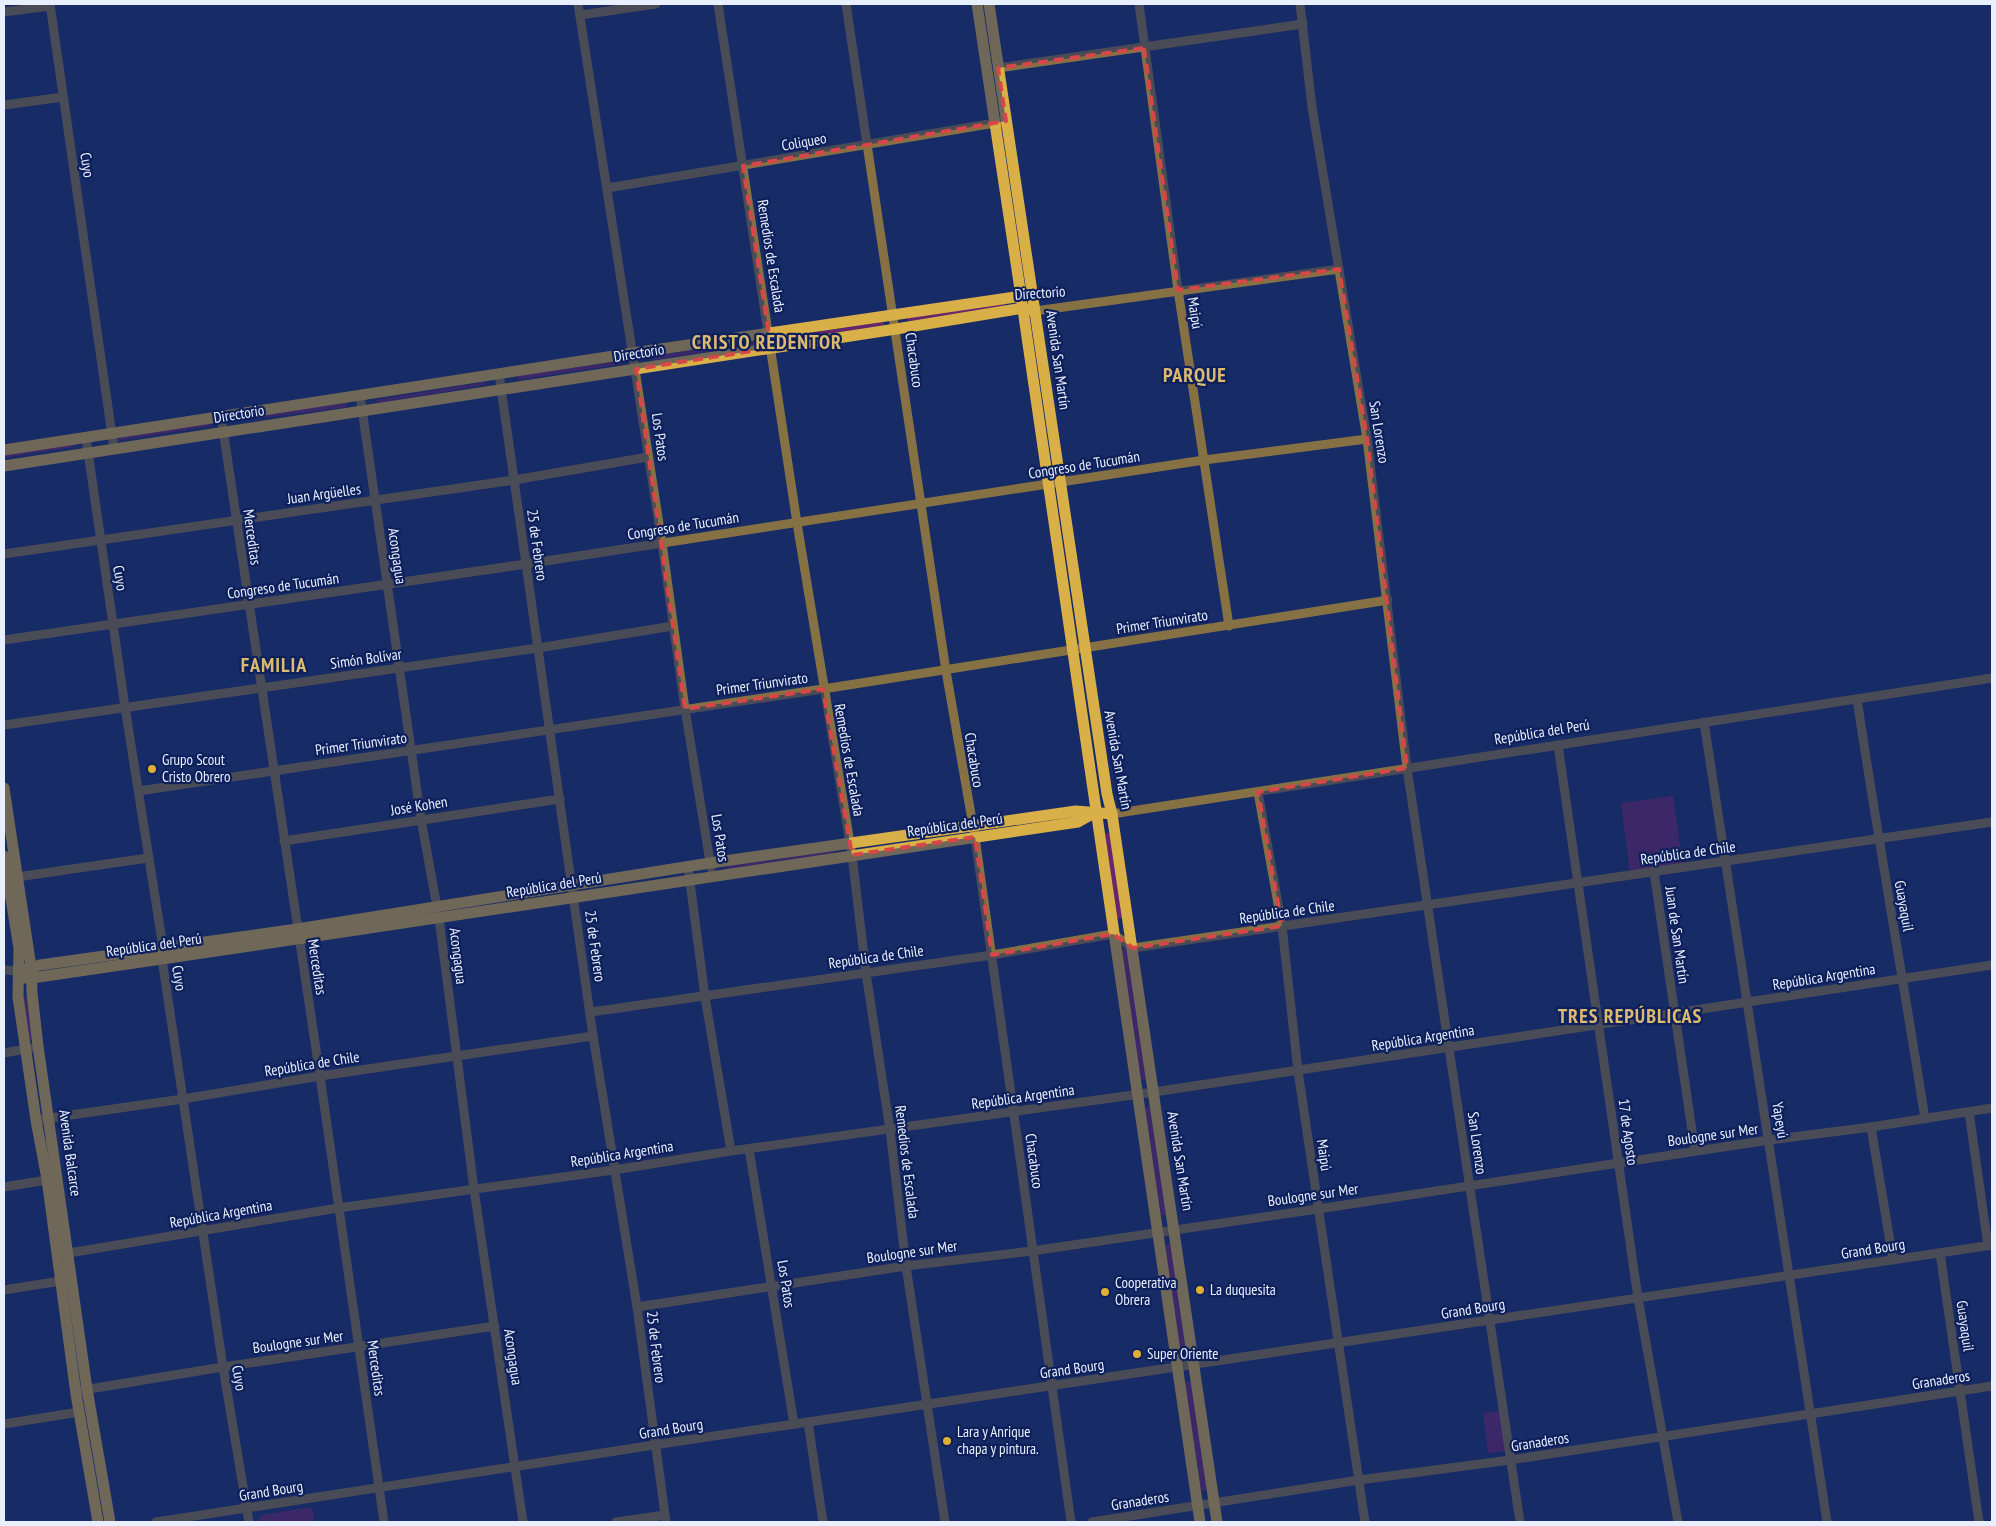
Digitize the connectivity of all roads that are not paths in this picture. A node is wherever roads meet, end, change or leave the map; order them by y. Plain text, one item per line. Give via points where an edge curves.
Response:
1 (578, 4) edge
2 (656, 4) edge
3 (718, 4) edge
4 (846, 4) edge
5 (977, 4) edge
6 (988, 4) edge
7 (1138, 4) edge
8 (1300, 4) edge
9 (50, 5) edge
10 (4, 12) edge
11 (580, 14) junction
12 (1303, 24) junction
13 (1144, 48) junction
14 (998, 68) junction
15 (63, 96) junction
16 (4, 105) edge
17 (1000, 122) junction
18 (867, 145) junction
19 (743, 166) junction
20 (607, 188) junction
21 (1339, 269) junction
22 (1178, 290) junction
23 (1027, 295) junction
24 (1023, 308) junction
25 (1035, 311) junction
26 (893, 314) junction
27 (896, 329) junction
28 (768, 333) junction
29 (770, 348) junction
30 (633, 353) junction
31 (636, 369) junction
32 (499, 374) junction
33 (501, 389) junction
34 (360, 395) junction
35 (362, 411) junction
36 (221, 416) junction
37 (223, 432) junction
38 (112, 433) junction
39 (86, 438) junction
40 (1367, 439) junction
41 (114, 448) junction
42 (4, 450) edge
43 (89, 452) junction
44 (648, 457) junction
45 (1204, 460) junction
46 (4, 466) edge
47 (514, 480) junction
48 (1061, 482) junction
49 (1048, 484) junction
50 (375, 500) junction
51 (921, 504) junction
52 (236, 520) junction
53 (797, 523) junction
54 (101, 540) junction
55 (662, 543) junction
56 (4, 554) edge
57 (526, 564) junction
58 (387, 585) junction
59 (1388, 600) junction
60 (248, 605) junction
61 (114, 625) junction
62 (673, 626) junction
63 (1228, 626) junction
64 (4, 640) edge
65 (538, 648) junction
66 (1085, 648) junction
67 (1073, 650) junction
68 (399, 668) junction
69 (946, 670) junction
70 (1992, 678) edge
71 (262, 688) junction
72 (823, 689) junction
73 (1857, 699) junction
74 (125, 707) junction
75 (685, 709) junction
76 (1704, 722) junction
77 (4, 725) edge
78 (550, 731) junction
79 (1558, 745) junction
80 (411, 751) junction
81 (1407, 768) junction
82 (275, 771) junction
83 (4, 788) edge
84 (139, 791) junction
85 (1258, 792) junction
86 (560, 799) junction
87 (6, 811) edge
88 (1096, 812) junction
89 (1112, 814) junction
90 (421, 819) junction
91 (1992, 822) edge
92 (973, 831) junction
93 (1878, 839) junction
94 (284, 841) junction
95 (851, 850) junction
96 (4, 856) edge
97 (148, 858) junction
98 (1727, 861) junction
99 (711, 869) junction
100 (1654, 872) junction
101 (689, 873) junction
102 (17, 877) junction
103 (1578, 884) junction
104 (574, 891) junction
105 (1427, 905) junction
106 (438, 912) junction
107 (1282, 926) junction
108 (298, 934) junction
109 (1113, 934) junction
110 (163, 947) junction
111 (1133, 948) junction
112 (992, 955) junction
113 (162, 959) junction
114 (1992, 965) edge
115 (4, 970) edge
116 (19, 971) junction
117 (32, 972) junction
118 (866, 973) junction
119 (1904, 979) junction
120 (705, 996) junction
121 (1748, 1002) junction
122 (591, 1012) junction
123 (1675, 1013) junction
124 (1599, 1025) junction
125 (593, 1036) junction
126 (38, 1046) junction
127 (1449, 1048) junction
128 (26, 1049) junction
129 (4, 1053) edge
130 (457, 1057) junction
131 (1298, 1071) junction
132 (320, 1076) junction
133 (1154, 1092) junction
134 (1138, 1094) junction
135 (183, 1099) junction
136 (1992, 1108) edge
137 (1014, 1112) junction
138 (1969, 1112) junction
139 (49, 1118) junction
140 (1925, 1119) junction
141 (36, 1120) junction
142 (1871, 1128) junction
143 (890, 1130) junction
144 (1769, 1140) junction
145 (749, 1149) junction
146 (731, 1151) junction
147 (1695, 1151) junction
148 (1619, 1162) junction
149 (614, 1170) junction
150 (59, 1179) junction
151 (47, 1180) junction
152 (1469, 1186) junction
153 (4, 1187) edge
154 (474, 1189) junction
155 (338, 1208) junction
156 (1318, 1208) junction
157 (1175, 1228) junction
158 (204, 1231) junction
159 (1158, 1231) junction
160 (1990, 1246) edge
161 (1032, 1251) junction
162 (1940, 1253) junction
163 (63, 1256) junction
164 (1894, 1260) junction
165 (906, 1266) junction
166 (1790, 1276) junction
167 (66, 1280) junction
168 (772, 1286) junction
169 (4, 1290) edge
170 (1638, 1298) junction
171 (637, 1307) junction
172 (1489, 1321) junction
173 (495, 1326) junction
174 (1338, 1343) junction
175 (359, 1347) junction
176 (1194, 1365) junction
177 (223, 1367) junction
178 (1177, 1368) junction
179 (1051, 1386) junction
180 (1992, 1386) edge
181 (87, 1389) junction
182 (1960, 1391) junction
183 (76, 1394) junction
184 (926, 1405) junction
185 (79, 1412) junction
186 (1810, 1415) junction
187 (808, 1422) junction
188 (4, 1424) edge
189 (794, 1424) junction
190 (1662, 1437) junction
191 (654, 1445) junction
192 (1510, 1460) junction
193 (515, 1467) junction
194 (1359, 1480) junction
195 (379, 1488) junction
196 (1214, 1503) junction
197 (1198, 1506) junction
198 (247, 1509) junction
199 (665, 1519) edge
200 (98, 1522) edge
201 (110, 1522) edge
202 (156, 1522) edge
203 (249, 1522) edge
204 (384, 1522) edge
205 (523, 1522) edge
206 (616, 1522) edge
207 (823, 1522) edge
208 (945, 1522) edge
209 (1071, 1522) edge
210 (1092, 1522) edge
211 (1200, 1522) edge
212 (1217, 1522) edge
213 (1365, 1522) edge
214 (1520, 1522) edge
215 (1678, 1522) edge
216 (1827, 1522) edge
217 (1979, 1522) edge

1 - 11 street, Los Patos
2 - 11 street
3 - 19 street, Remedios de Escalada
4 - 18 street, Chacabuco
5 - 17 main road, Avenida San Martín
6 - 14 main road, Avenida San Martín
7 - 13 street, Maipú
8 - 12 street, San Lorenzo
9 - 10 street
9 - 15 street, Cuyo
11 - 20 street, Los Patos
12 - 13 street
12 - 21 street, San Lorenzo via 1312,107
13 - 14 street
13 - 22 street, Maipú
14 - 17 main road, Avenida San Martín
15 - 16 street
15 - 38 street, Cuyo
17 - 18 street, Coliqueo
17 - 23 main road, Avenida San Martín
18 - 19 street, Coliqueo
18 - 26 street, Chacabuco
19 - 20 street, Coliqueo
19 - 28 street, Remedios de Escalada
20 - 30 street, Los Patos
21 - 22 street, Directorio
21 - 40 street, San Lorenzo
22 - 25 street, Directorio
22 - 45 street, Maipú
23 - 24 main road, Avenida San Martín
23 - 25 main road, Avenida San Martín
23 - 26 main road, Directorio
24 - 25 main road, Directorio
24 - 27 main road, Directorio
24 - 49 main road, Avenida San Martín
25 - 48 main road, Avenida San Martín
26 - 27 street, Chacabuco
26 - 28 main road, Directorio
27 - 29 main road, Directorio
27 - 51 street, Chacabuco
28 - 29 street, Remedios de Escalada
28 - 30 main road, Directorio
29 - 31 main road, Directorio
29 - 53 street, Remedios de Escalada
30 - 31 street, Los Patos
30 - 32 main road, Directorio
31 - 33 main road, Directorio
31 - 44 street, Los Patos
32 - 33 street, 25 de Febrero
32 - 34 main road, Directorio
33 - 35 main road, Directorio
33 - 47 street, 25 de Febrero
34 - 35 street, Acongagua
34 - 36 main road, Directorio
35 - 37 main road, Directorio
35 - 50 street, Acongagua
36 - 37 street, Merceditas
36 - 38 main road, Directorio
37 - 41 main road, Directorio
37 - 52 street, Merceditas
38 - 39 main road, Directorio
38 - 41 street, Cuyo
39 - 42 main road, Directorio
39 - 43 street, Cuyo
40 - 45 street, Congreso de Tucumán
40 - 59 street, San Lorenzo
41 - 43 main road, Directorio
43 - 46 main road, Directorio
43 - 54 street, Cuyo
44 - 47 street, Juan Argüelles
44 - 55 street, Los Patos
45 - 48 street, Congreso de Tucumán
45 - 63 street, Maipú
47 - 50 street, Juan Argüelles
47 - 57 street, 25 de Febrero
48 - 49 street, Congreso de Tucumán
48 - 66 main road, Avenida San Martín
49 - 51 street, Congreso de Tucumán
49 - 67 main road, Avenida San Martín
50 - 52 street, Juan Argüelles
50 - 58 street, Acongagua
51 - 53 street, Congreso de Tucumán
51 - 69 street, Chacabuco
52 - 54 street, Juan Argüelles
52 - 60 street, Merceditas
53 - 55 street, Congreso de Tucumán
53 - 72 street, Remedios de Escalada
54 - 56 street, Juan Argüelles
54 - 61 street, Cuyo
55 - 57 street, Congreso de Tucumán
55 - 62 street, Los Patos
57 - 58 street, Congreso de Tucumán
57 - 65 street, 25 de Febrero
58 - 60 street, Congreso de Tucumán
58 - 68 street, Acongagua
59 - 63 street, Primer Triunvirato
59 - 81 street, San Lorenzo
60 - 61 street, Congreso de Tucumán
60 - 71 street, Merceditas
61 - 64 street, Congreso de Tucumán
61 - 74 street, Cuyo
62 - 65 street, Simón Bolívar
62 - 75 street, Los Patos
63 - 66 street, Primer Triunvirato
65 - 68 street, Simón Bolívar
65 - 78 street, 25 de Febrero
66 - 67 street, Primer Triunvirato
66 - 89 main road, Avenida San Martín
67 - 69 street, Primer Triunvirato
67 - 88 main road, Avenida San Martín
68 - 71 street, Simón Bolívar
68 - 80 street, Acongagua
69 - 72 street, Primer Triunvirato
69 - 92 street, Chacabuco
70 - 73 street, República del Perú
71 - 74 street, Simón Bolívar
71 - 82 street, Merceditas
72 - 75 street, Primer Triunvirato
72 - 95 street, Remedios de Escalada
73 - 76 street, República del Perú
73 - 93 street, Guayaquil
74 - 77 street, Simón Bolívar
74 - 84 street, Cuyo
75 - 78 street, Primer Triunvirato
75 - 99 street, Los Patos
76 - 79 street, República del Perú
76 - 98 street, Yapeyú
78 - 80 street, Primer Triunvirato
78 - 86 street, 25 de Febrero
79 - 81 street, República del Perú
79 - 103 street, 17 de Agosto
80 - 82 street, Primer Triunvirato
80 - 90 street, Acongagua
81 - 85 street, República del Perú
81 - 105 street, San Lorenzo
82 - 84 street, Primer Triunvirato
82 - 94 street, Merceditas
83 - 87 main road, Avenida Balcarce
84 - 97 street, Cuyo
85 - 89 street, República del Perú
85 - 107 street, Maipú
86 - 90 street, José Kohen
86 - 104 street, 25 de Febrero
87 - 102 main road, Avenida Balcarce
88 - 89 main road, República del Perú
88 - 92 main road, República del Perú via 1076,811
88 - 109 main road, Avenida San Martín
89 - 111 main road, Avenida San Martín
90 - 94 street, José Kohen
90 - 106 street, Acongagua
91 - 93 street, República de Chile
92 - 95 main road, República del Perú
92 - 112 street, Chacabuco
93 - 98 street, República de Chile
93 - 119 street, Guayaquil
94 - 108 street, Merceditas
95 - 99 main road, República del Perú
95 - 118 street, Remedios de Escalada
96 - 116 main road, Avenida Balcarce via 19,948
97 - 102 street
97 - 110 street, Cuyo
98 - 100 street, República de Chile
98 - 121 street, Yapeyú
99 - 101 main road, República del Perú
100 - 103 street, República de Chile
100 - 123 street, Juan de San Martín
101 - 104 main road, República del Perú
101 - 120 street
102 - 117 main road, Avenida Balcarce
103 - 105 street, República de Chile
103 - 124 street, 17 de Agosto
104 - 106 main road, República del Perú
104 - 122 street, 25 de Febrero
105 - 107 street, República de Chile
105 - 127 street, San Lorenzo
106 - 108 main road, República del Perú
106 - 130 street, Acongagua
107 - 111 street, República de Chile
107 - 131 street, Maipú
108 - 110 main road, República del Perú
108 - 113 main road, República del Perú
108 - 132 street, Merceditas
109 - 111 street
109 - 112 street, República de Chile
109 - 134 main road, Avenida San Martín
110 - 113 street, Cuyo
110 - 117 main road, República del Perú
111 - 133 main road, Avenida San Martín
112 - 118 street, República de Chile
112 - 137 street, Chacabuco
113 - 117 main road, República del Perú
113 - 135 street, Cuyo
114 - 119 street, República Argentina
115 - 116 street, República del Perú
116 - 117 main road, República del Perú
116 - 128 main road, Avenida Balcarce via 18,997
117 - 126 main road, Avenida Balcarce
118 - 120 street, República de Chile
118 - 143 street, Remedios de Escalada
119 - 121 street, República Argentina
119 - 140 street, Guayaquil
120 - 122 street, República de Chile
120 - 146 street
121 - 123 street, República Argentina
121 - 144 street, Yapeyú
122 - 125 street, 25 de Febrero
123 - 124 street, República Argentina
123 - 147 street, Juan de San Martín
124 - 127 street, República Argentina
124 - 148 street, 17 de Agosto
125 - 130 street, República de Chile
125 - 149 street, 25 de Febrero
126 - 128 street
126 - 139 main road, Avenida Balcarce
127 - 131 street, República Argentina
127 - 152 street, San Lorenzo
128 - 129 street
128 - 141 main road, Avenida Balcarce
130 - 132 street, República de Chile
130 - 154 street, Acongagua
131 - 133 street, República Argentina
131 - 156 street, Maipú
132 - 135 street, República de Chile
132 - 155 street, Merceditas
133 - 134 street, República Argentina
133 - 157 main road, Avenida San Martín
134 - 137 street, República Argentina
134 - 159 main road, Avenida San Martín
135 - 139 street, República de Chile
135 - 158 street, Cuyo
136 - 138 street, Boulogne sur Mer
137 - 143 street, República Argentina
137 - 161 street, Chacabuco
138 - 140 street, Boulogne sur Mer
138 - 160 street
139 - 141 street, República de Chile
139 - 150 main road, Avenida Balcarce
140 - 142 street, Boulogne sur Mer
141 - 151 main road, Avenida Balcarce
142 - 144 street, Boulogne sur Mer
142 - 164 street
143 - 145 street, República Argentina
143 - 165 street, Remedios de Escalada
144 - 147 street, Boulogne sur Mer
144 - 166 street, Yapeyú
145 - 146 street, República Argentina
145 - 168 street, Los Patos
146 - 149 street, República Argentina
147 - 148 street, Boulogne sur Mer
148 - 152 street, Boulogne sur Mer
148 - 170 street, 17 de Agosto
149 - 154 street, República Argentina
149 - 171 street, 25 de Febrero
150 - 151 street
150 - 163 main road, Avenida Balcarce
151 - 153 street
151 - 163 main road, Avenida Balcarce
152 - 156 street, Boulogne sur Mer
152 - 172 street, San Lorenzo
154 - 155 street, República Argentina
154 - 173 street, Acongagua
155 - 158 street, República Argentina
155 - 175 street, Merceditas
156 - 157 street, Boulogne sur Mer
156 - 174 street, Maipú
157 - 159 street, Boulogne sur Mer
157 - 176 main road, Avenida San Martín
158 - 163 street, República Argentina
158 - 177 street, Cuyo
159 - 161 street, Boulogne sur Mer
159 - 178 main road, Avenida San Martín
160 - 162 street, Grand Bourg
161 - 165 street, Boulogne sur Mer
161 - 179 street, Chacabuco
162 - 164 street, Grand Bourg
162 - 182 street, Guayaquil
163 - 167 main road, Avenida Balcarce
164 - 166 street, Grand Bourg
165 - 168 street, Boulogne sur Mer
165 - 184 street, Remedios de Escalada
166 - 170 street, Grand Bourg
166 - 186 street, Yapeyú
167 - 169 street
167 - 181 main road, Avenida Balcarce
167 - 183 main road, Avenida Balcarce
168 - 171 street, Boulogne sur Mer
168 - 189 street, Los Patos
170 - 172 street, Grand Bourg
170 - 190 street, 17 de Agosto
171 - 191 street, 25 de Febrero
172 - 174 street, Grand Bourg
172 - 192 street, San Lorenzo
173 - 175 street, Boulogne sur Mer
173 - 193 street, Acongagua
174 - 176 street, Grand Bourg
174 - 194 street, Maipú
175 - 177 street, Boulogne sur Mer
175 - 195 street, Merceditas
176 - 178 street, Grand Bourg
176 - 196 main road, Avenida San Martín
177 - 181 street, Boulogne sur Mer
177 - 198 street, Cuyo
178 - 179 street, Grand Bourg
178 - 197 main road, Avenida San Martín
179 - 184 street, Grand Bourg
179 - 209 street, Chacabuco
180 - 182 street, Granaderos
181 - 183 street, Boulogne sur Mer
181 - 201 main road, Avenida Balcarce
182 - 186 street, Granaderos
182 - 217 street, Guayaquil
183 - 185 main road, Avenida Balcarce
184 - 187 street, Grand Bourg
184 - 208 street, Remedios de Escalada
185 - 188 street
185 - 200 main road, Avenida Balcarce
186 - 190 street, Granaderos
186 - 216 street, Yapeyú
187 - 189 street, Grand Bourg
187 - 207 street
189 - 191 street, Grand Bourg
190 - 192 street, Granaderos
190 - 215 street, 17 de Agosto
191 - 193 street, Grand Bourg
191 - 199 street, 25 de Febrero
192 - 194 street, Granaderos
192 - 214 street, San Lorenzo
193 - 195 street, Grand Bourg
193 - 205 street, Acongagua
194 - 196 street, Granaderos
194 - 213 street, Maipú
195 - 198 street, Grand Bourg
195 - 204 street, Merceditas
196 - 197 street, Granaderos
196 - 212 main road, Avenida San Martín
197 - 210 street, Granaderos
197 - 211 main road, Avenida San Martín
198 - 202 street, Grand Bourg
198 - 203 street, Cuyo
199 - 206 street

